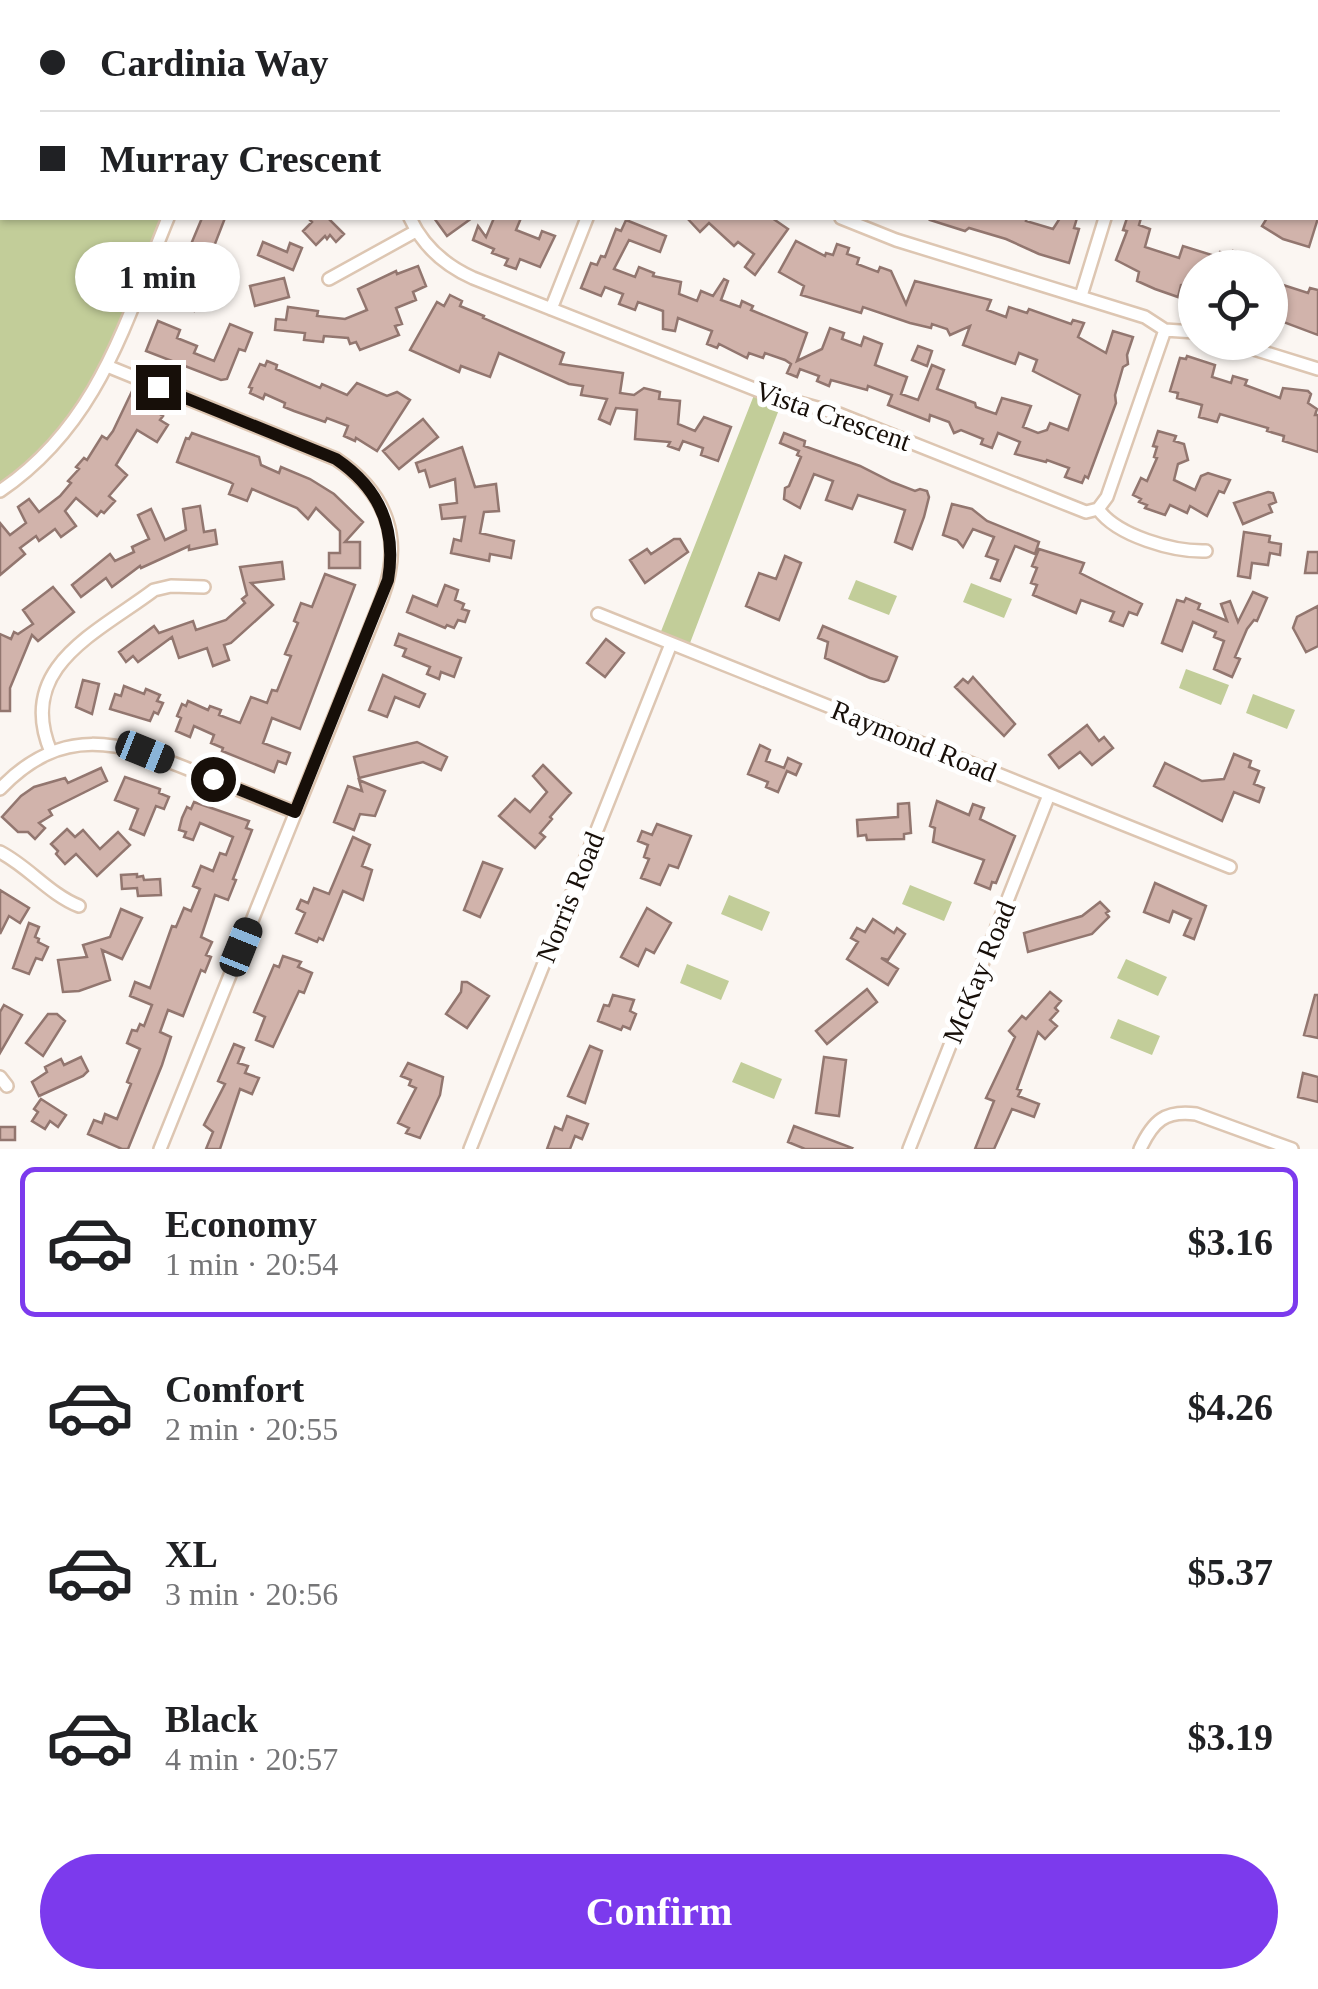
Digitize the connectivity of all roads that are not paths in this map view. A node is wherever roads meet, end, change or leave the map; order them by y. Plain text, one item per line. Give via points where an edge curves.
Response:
1 (167, 220) edge
2 (411, 220) edge
3 (586, 220) edge
4 (845, 220) edge
5 (1104, 220) edge
6 (416, 231) junction
7 (330, 279) dead end
8 (1081, 296) junction
9 (551, 309) junction
10 (1164, 330) junction
11 (1178, 331) edge
12 (1288, 360) edge
13 (107, 366) junction
14 (1318, 369) edge
15 (0, 490) edge
16 (1098, 509) junction
17 (1206, 551) dead end
18 (204, 587) dead end
19 (598, 614) dead end
20 (670, 644) junction
21 (52, 752) junction
22 (0, 790) edge
23 (1049, 795) junction
24 (295, 812) junction
25 (0, 852) edge
26 (1230, 867) dead end
27 (79, 906) dead end
28 (160, 1149) edge
29 (470, 1149) edge
30 (909, 1149) edge
31 (1140, 1149) edge
32 (1292, 1149) edge

1 - 13 street
2 - 6 street, Vista Crescent
3 - 9 street
4 - 8 street
5 - 8 street
6 - 7 street
6 - 9 street, Vista Crescent via 452,268
8 - 10 street
9 - 16 street, Vista Crescent via 1081,510
10 - 11 street
10 - 16 street
12 - 14 street
13 - 15 street via 61,437
13 - 24 street via 336,459 368,484 385,514 388,580
16 - 17 street, Vista Crescent via 1108,523 1181,552
18 - 21 street via 154,590 61,661 40,714
19 - 20 street, Raymond Road
20 - 23 street, Raymond Road
20 - 29 street, Norris Road
21 - 22 street
21 - 24 street via 128,746
23 - 26 street, Raymond Road
23 - 30 street, McKay Road
24 - 28 street
25 - 27 street
31 - 32 street via 1162,1117 1182,1112

